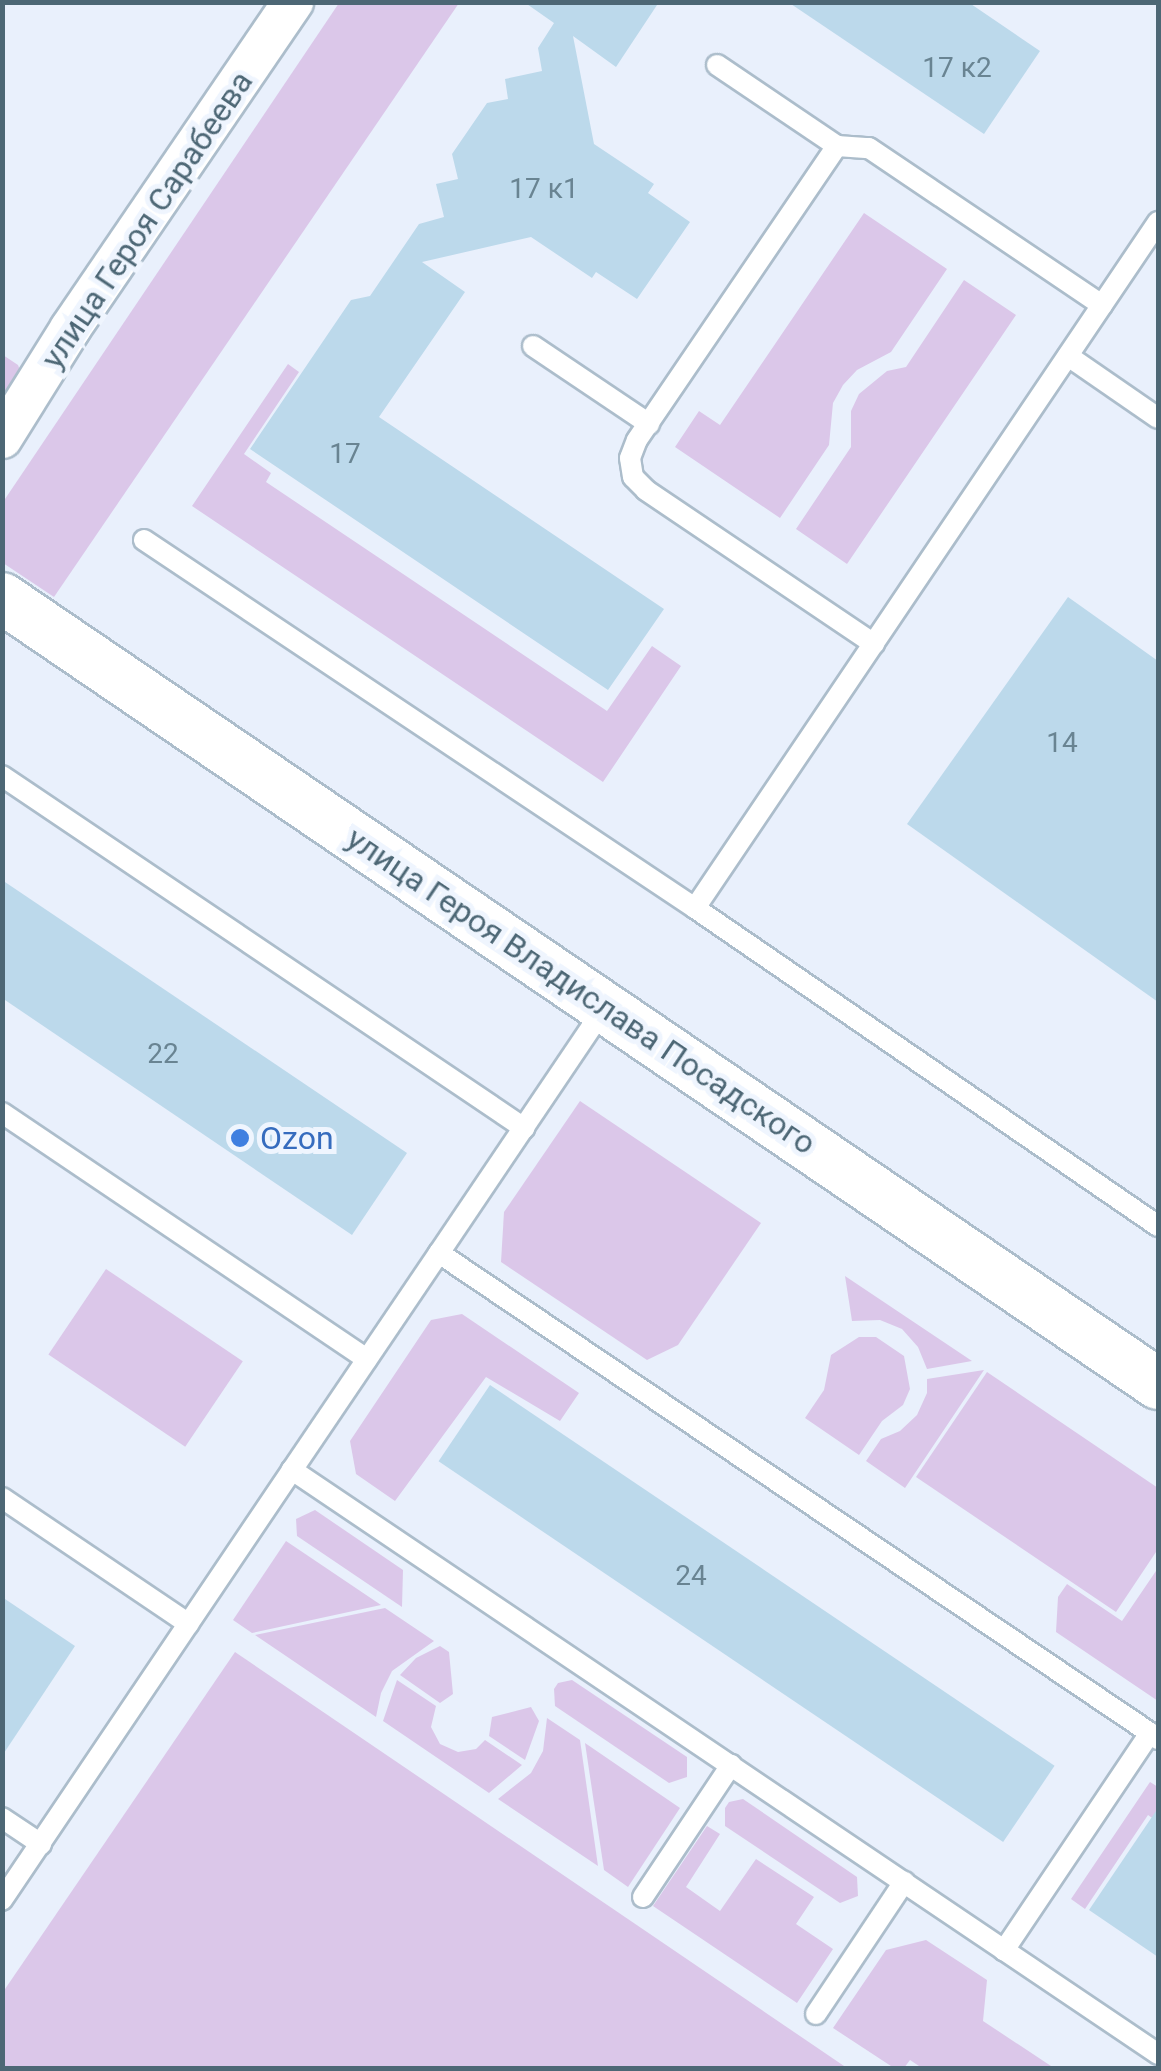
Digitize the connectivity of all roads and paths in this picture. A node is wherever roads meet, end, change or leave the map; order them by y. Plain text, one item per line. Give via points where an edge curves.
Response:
1 (293, 2) edge
2 (717, 65) dead end
3 (837, 146) junction
4 (1158, 222) edge
5 (1102, 306) junction
6 (533, 346) dead end
7 (1068, 356) junction
8 (1158, 418) edge
9 (648, 424) junction
10 (2, 438) edge
11 (144, 540) dead end
12 (2, 598) edge
13 (874, 644) junction
14 (2, 776) edge
15 (695, 908) junction
16 (605, 1007) junction
17 (2, 1114) edge
18 (524, 1128) junction
19 (1158, 1226) edge
20 (439, 1253) junction
21 (367, 1360) junction
22 (1158, 1384) edge
23 (292, 1470) junction
24 (2, 1498) edge
25 (190, 1624) junction
26 (1154, 1736) edge
27 (731, 1766) junction
28 (2, 1818) edge
29 (40, 1844) junction
30 (904, 1882) junction
31 (643, 1896) dead end
32 (2, 1900) edge
33 (1004, 1950) junction
34 (816, 2014) dead end
35 (1158, 2054) edge

1 - 10 street, улица Героя Сарабеева
2 - 3 lane
3 - 5 lane via 869,148
3 - 9 lane
4 - 5 lane
5 - 7 lane
6 - 9 lane
7 - 8 lane
7 - 13 lane
9 - 13 lane via 630,458 646,490
11 - 15 lane
12 - 16 street, улица Героя Владислава Посадского
13 - 15 lane
14 - 18 lane
15 - 19 lane
16 - 18 lane
16 - 22 street, улица Героя Владислава Посадского
17 - 21 lane
18 - 20 lane
20 - 21 lane
20 - 26 lane
21 - 23 lane
23 - 25 lane
23 - 27 lane
24 - 25 lane
25 - 29 lane
26 - 33 lane
27 - 30 lane
27 - 31 lane
28 - 29 lane
29 - 32 lane
30 - 33 lane
30 - 34 lane
33 - 35 lane

